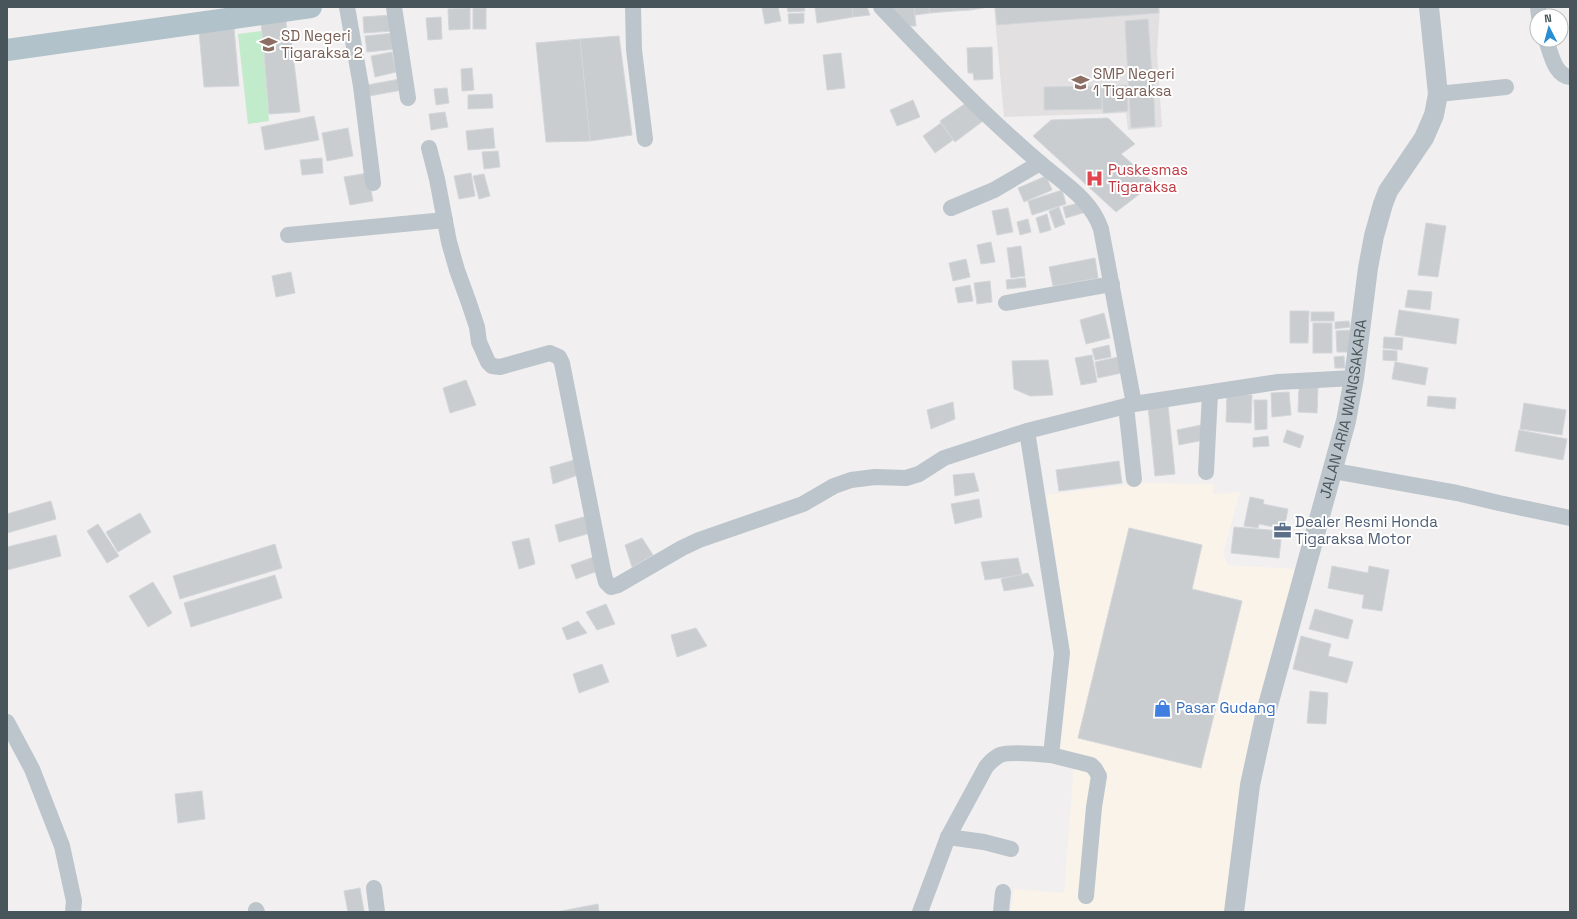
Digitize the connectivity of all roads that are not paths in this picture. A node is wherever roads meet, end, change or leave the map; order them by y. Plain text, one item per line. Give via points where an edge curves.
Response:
1 (311, 7) edge
2 (347, 7) edge
3 (394, 7) edge
4 (633, 7) edge
5 (881, 7) edge
6 (1428, 7) edge
7 (1549, 48) edge
8 (7, 50) edge
9 (1570, 77) edge
10 (1506, 87) dead end
11 (1438, 94) junction
12 (408, 98) dead end
13 (645, 139) dead end
14 (429, 148) dead end
15 (1040, 164) junction
16 (373, 183) dead end
17 (951, 208) dead end
18 (445, 220) junction
19 (288, 235) dead end
20 (1112, 284) junction
21 (1006, 303) dead end
22 (1354, 378) junction
23 (1210, 393) junction
24 (1130, 405) junction
25 (1027, 431) junction
26 (1334, 471) junction
27 (1206, 472) dead end
28 (1134, 479) dead end
29 (1570, 518) edge
30 (7, 722) edge
31 (1051, 756) junction
32 (948, 837) junction
33 (1011, 849) dead end
34 (374, 888) dead end
35 (1003, 892) dead end
36 (1086, 896) dead end
37 (74, 912) edge
38 (377, 912) edge
39 (920, 912) edge
40 (1001, 912) edge
41 (1234, 912) edge

1 - 8 main road
2 - 16 street
3 - 12 street
4 - 13 street via 634,50
5 - 15 street via 988,117
6 - 11 street, JALAN ARIA WANGSAKARA
7 - 9 street via 1557,68 1564,76
10 - 11 street
11 - 22 street, JALAN ARIA WANGSAKARA via 1434,115 1424,138 1388,191 1383,204 1368,268
14 - 18 street
15 - 17 street via 994,190
15 - 20 street via 1090,206 1098,218
18 - 19 street
18 - 25 street via 457,270 488,362 492,366 500,367 550,353 559,357 562,363 603,571 606,582 611,587 699,540 803,504 834,486 852,480 875,477 906,478 918,474 944,458
20 - 21 street
20 - 24 street
22 - 23 street via 1278,382
22 - 26 street, JALAN ARIA WANGSAKARA
23 - 24 street
23 - 27 street
24 - 25 street
24 - 28 street
25 - 31 street via 1062,653
26 - 29 street via 1457,493
26 - 41 street, JALAN ARIA WANGSAKARA via 1265,716 1250,785
30 - 37 street via 32,770 62,846
31 - 32 street via 1032,753 1002,754 993,759 986,767
31 - 36 street via 1091,765 1096,768 1099,776
32 - 33 street
32 - 39 street
34 - 38 street
35 - 40 street

